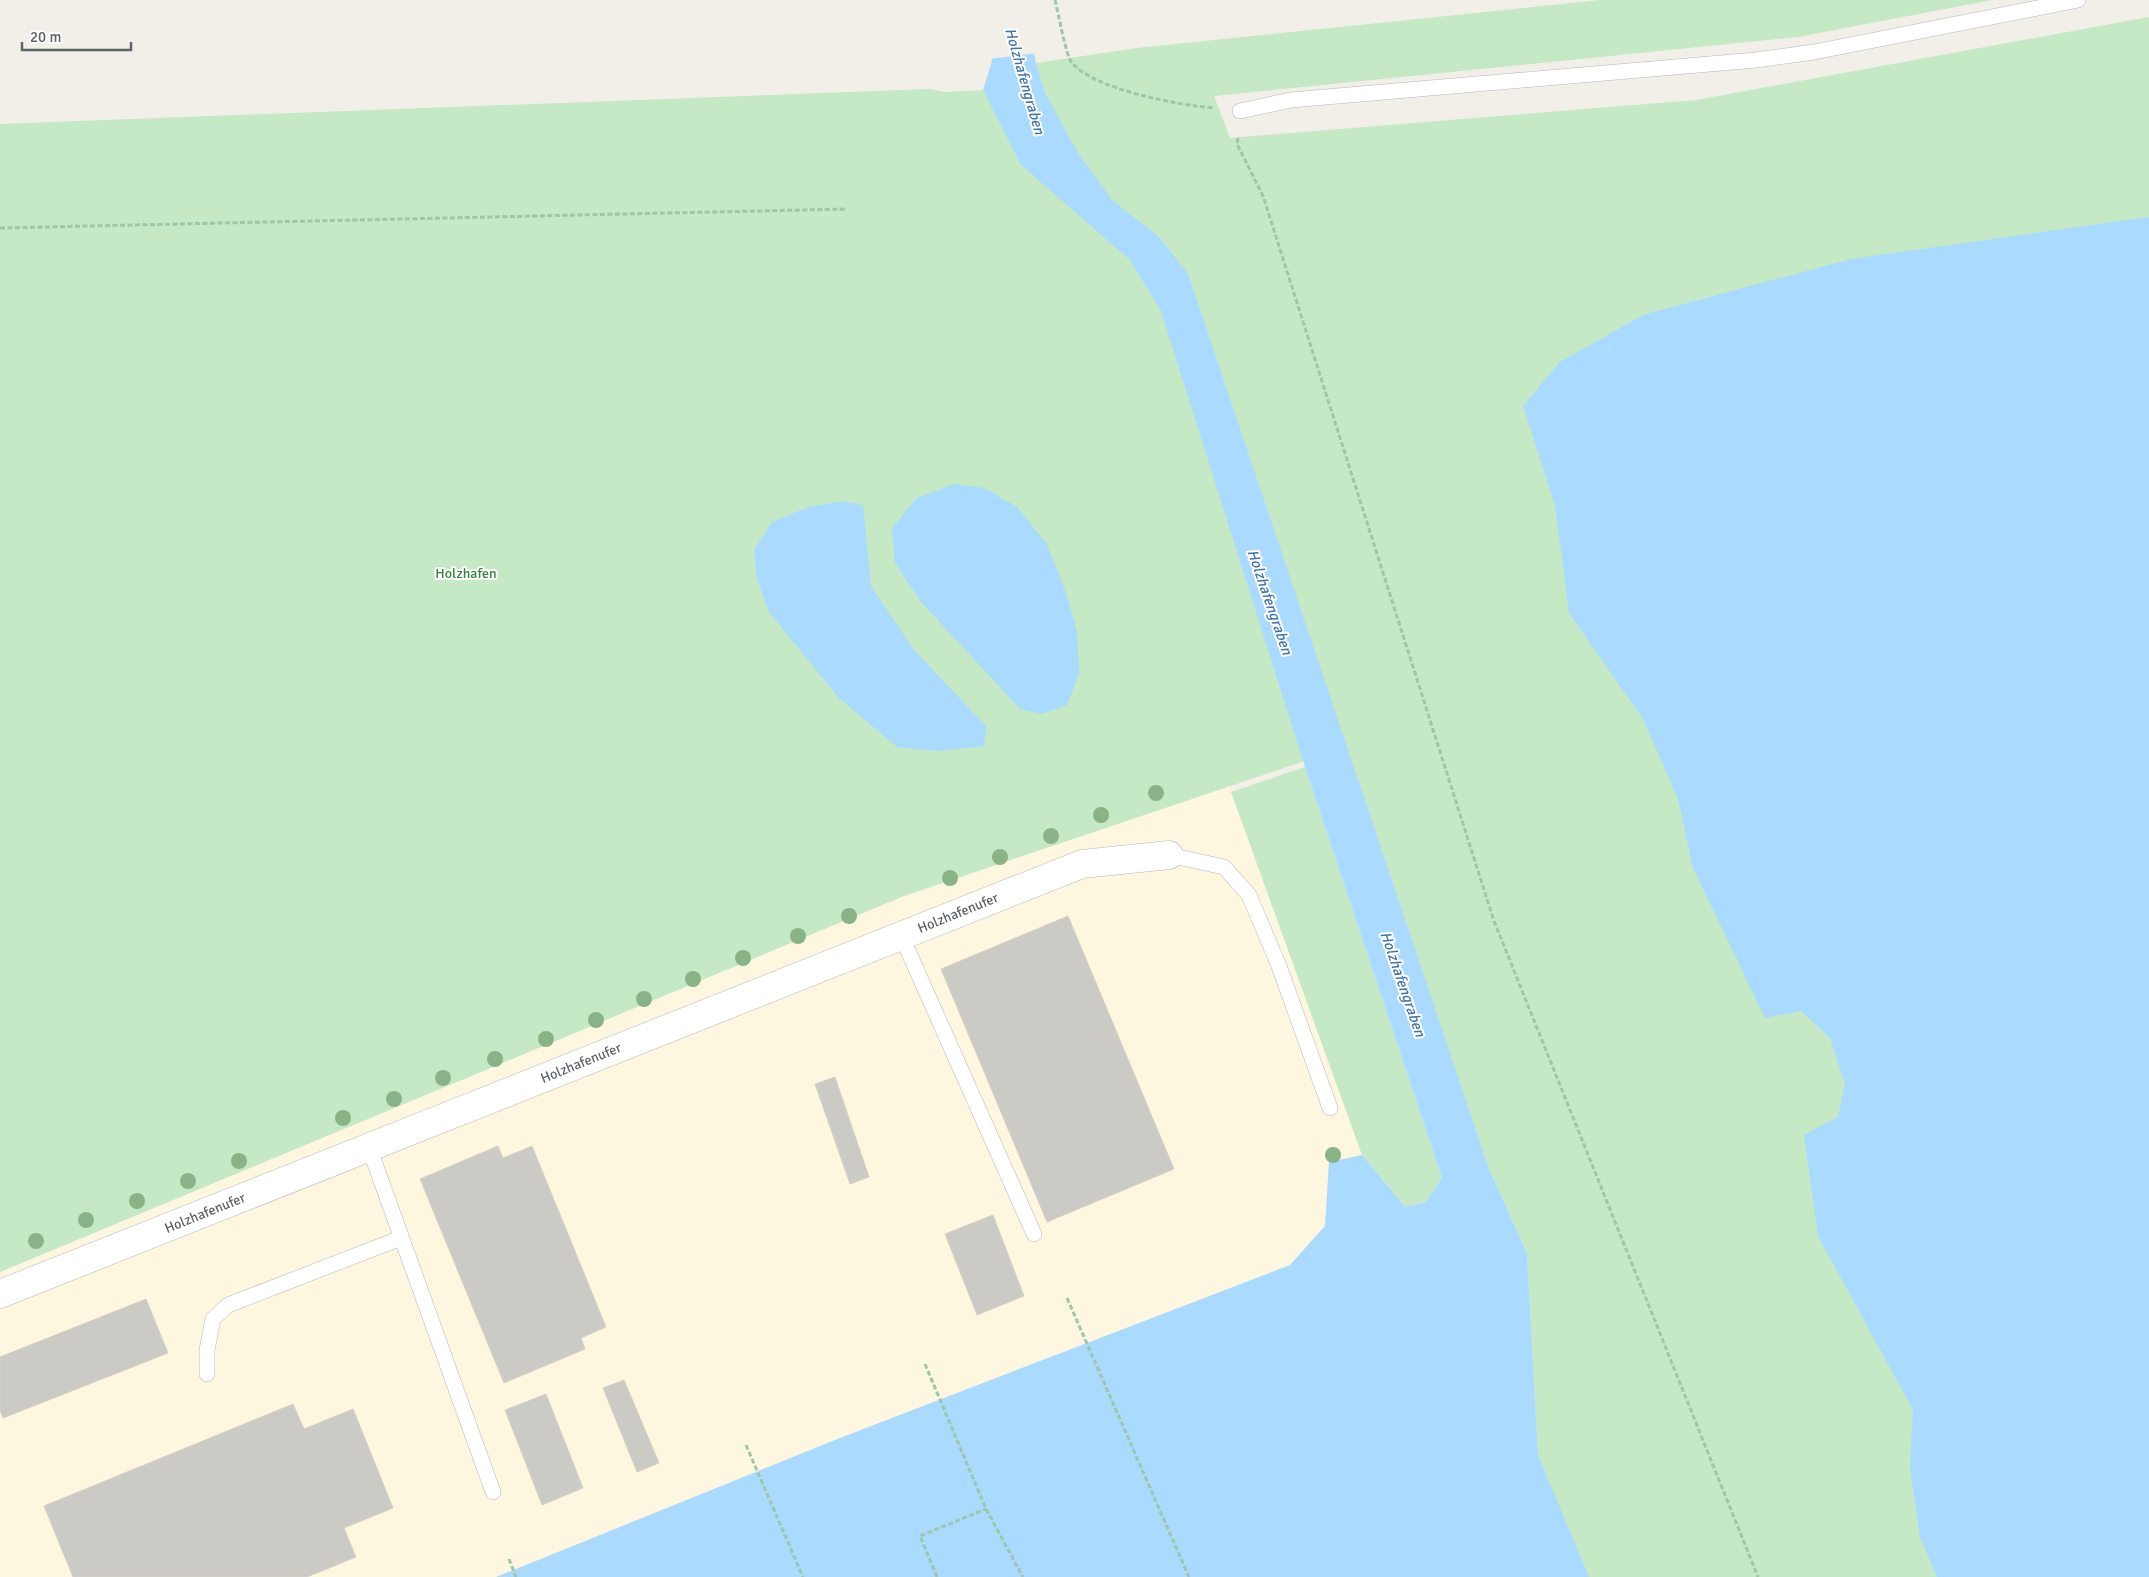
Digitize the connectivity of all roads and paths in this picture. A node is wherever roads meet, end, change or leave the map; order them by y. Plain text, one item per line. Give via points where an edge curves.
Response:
1 (1055, 0) edge
2 (2078, 0) edge
3 (1240, 110) junction
4 (846, 209) dead end
5 (0, 228) edge
6 (1169, 855) joint
7 (901, 935) junction
8 (1330, 1108) dead end
9 (369, 1147) junction
10 (1034, 1234) dead end
11 (401, 1238) junction
12 (0, 1294) edge
13 (1068, 1298) dead end
14 (924, 1364) dead end
15 (208, 1374) dead end
16 (746, 1445) dead end
17 (494, 1492) dead end
18 (986, 1509) junction
19 (509, 1559) dead end
20 (516, 1577) edge
21 (803, 1577) edge
22 (937, 1577) edge
23 (1024, 1577) edge
24 (1189, 1577) edge
25 (1758, 1577) edge

1 - 3 path via 1070,62 1088,76 1124,90 1186,106
2 - 3 lane via 1814,52 1756,60 1291,100
3 - 25 path via 1237,144 1263,196 1494,921
4 - 5 path
6 - 7 street, Holzhafenufer via 1082,864
6 - 8 lane via 1224,868 1250,895
7 - 9 street, Holzhafenufer
7 - 10 lane
9 - 11 lane
9 - 12 street, Holzhafenufer
11 - 15 lane via 228,1305 213,1318 207,1350
11 - 17 lane
13 - 24 path
14 - 18 path
16 - 21 path
18 - 22 path via 920,1536
18 - 23 path
19 - 20 path

